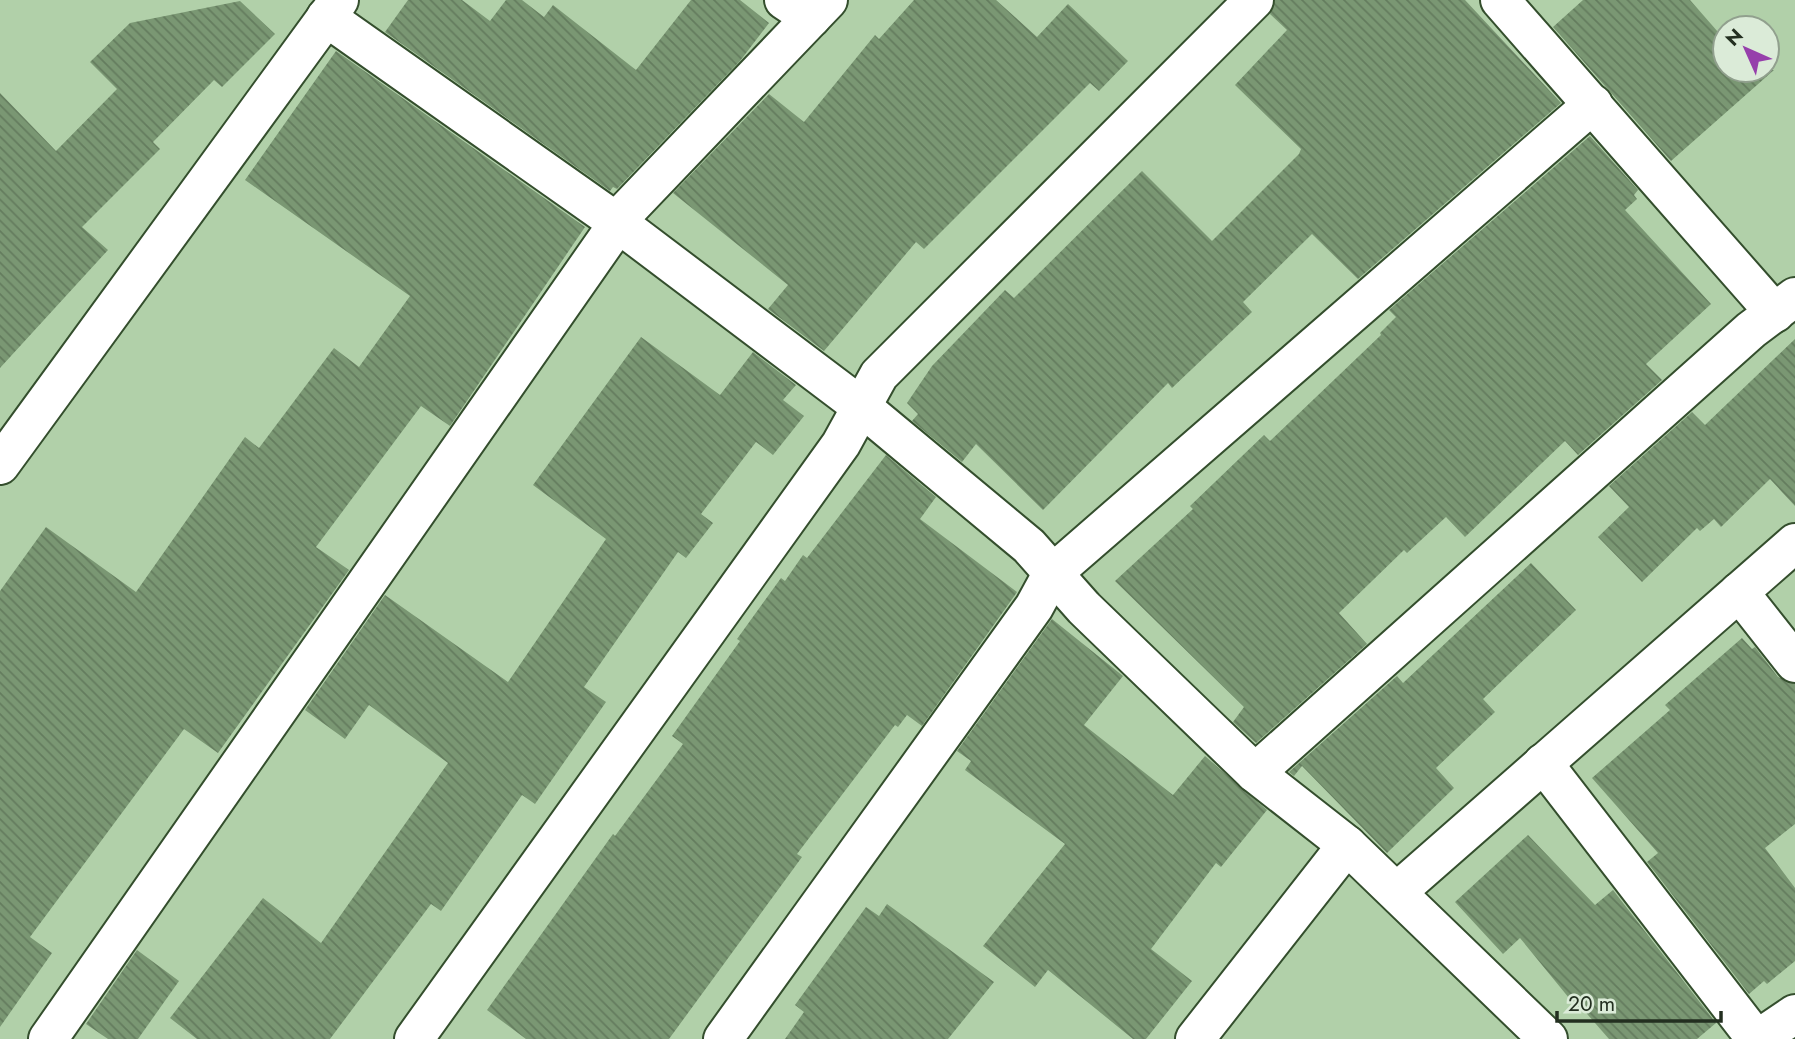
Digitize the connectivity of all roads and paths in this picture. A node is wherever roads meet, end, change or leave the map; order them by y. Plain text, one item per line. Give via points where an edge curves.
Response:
1 (1254, 0) edge
2 (1500, 0) edge
3 (808, 6) edge
4 (332, 8) edge
5 (1593, 104) junction
6 (618, 223) junction
7 (1785, 305) edge
8 (863, 408) junction
9 (0, 466) edge
10 (1795, 543) edge
11 (1052, 574) junction
12 (1739, 592) junction
13 (1795, 663) edge
14 (1543, 762) junction
15 (1255, 773) junction
16 (1347, 845) junction
17 (1398, 891) junction
18 (1795, 1014) edge
19 (48, 1039) edge
20 (414, 1039) edge
21 (723, 1039) edge
22 (1195, 1039) edge
23 (1548, 1039) edge
24 (1757, 1039) edge

1 - 8 street via 880,375
2 - 5 street
3 - 6 street
4 - 6 street
4 - 9 street
5 - 7 street
5 - 11 street
6 - 8 street
6 - 19 street
7 - 15 street via 1751,330
8 - 11 street via 1029,545
8 - 20 street
10 - 12 street
11 - 15 street
11 - 21 street via 1034,607
12 - 13 street
12 - 14 street
14 - 17 street
14 - 24 street
15 - 16 street
16 - 17 street
16 - 22 street
17 - 23 street
18 - 24 street

